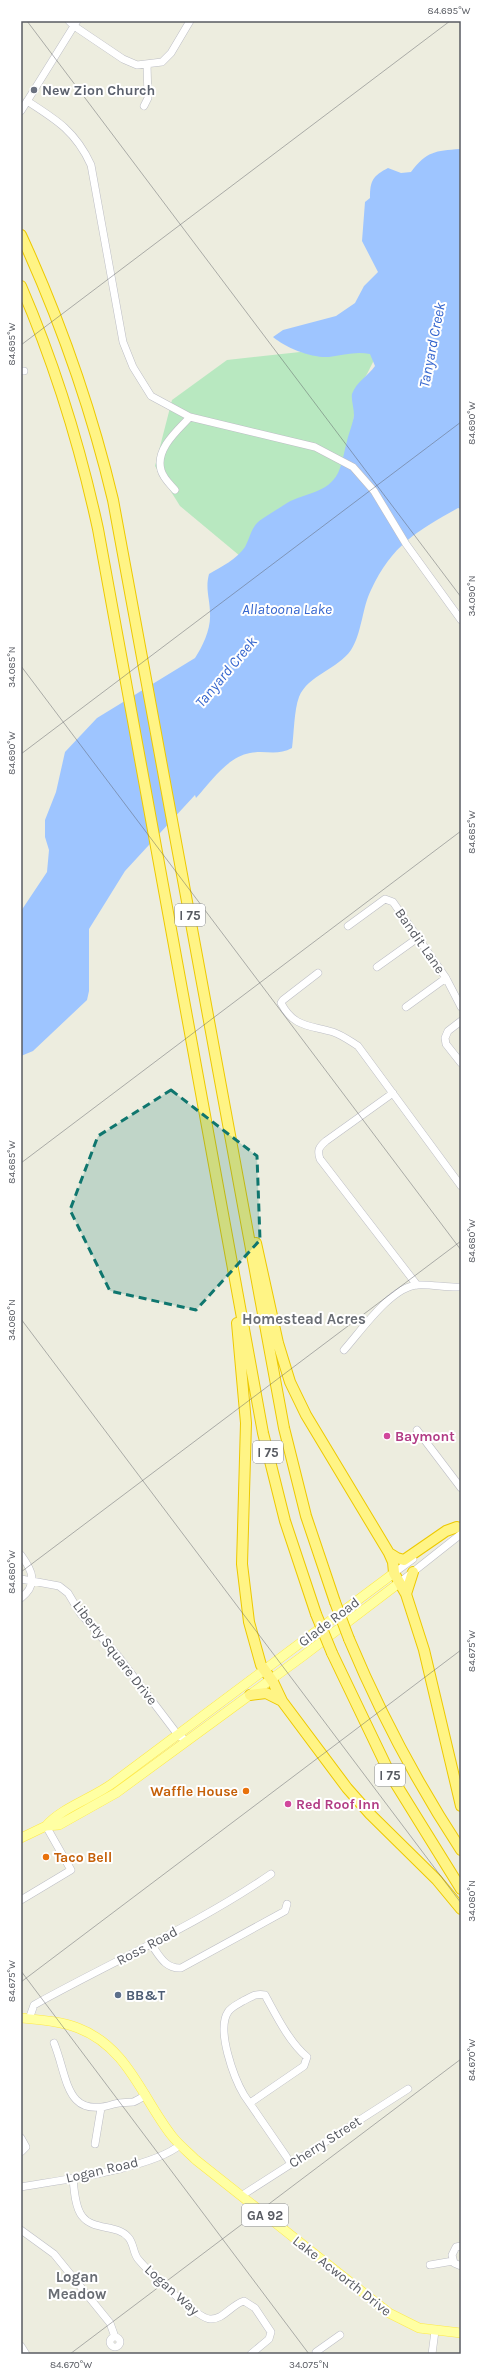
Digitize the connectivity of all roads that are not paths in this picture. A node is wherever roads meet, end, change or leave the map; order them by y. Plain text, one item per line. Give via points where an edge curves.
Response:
1 (190, 21) edge
2 (73, 23) edge
3 (147, 64) junction
4 (26, 100) junction
5 (144, 106) dead end
6 (21, 111) edge
7 (21, 234) edge
8 (21, 286) edge
9 (190, 417) junction
10 (175, 490) dead end
11 (461, 620) edge
12 (348, 926) dead end
13 (418, 937) junction
14 (377, 967) dead end
15 (318, 973) dead end
16 (446, 978) junction
17 (406, 1007) dead end
18 (461, 1007) edge
19 (461, 1021) edge
20 (461, 1063) edge
21 (393, 1093) junction
22 (238, 1176) junction
23 (461, 1186) edge
24 (417, 1285) junction
25 (236, 1286) junction
26 (461, 1287) edge
27 (344, 1350) dead end
28 (417, 1430) dead end
29 (461, 1488) edge
30 (460, 1529) edge
31 (461, 1538) edge
32 (389, 1553) junction
33 (21, 1555) edge
34 (417, 1569) junction
35 (394, 1574) junction
36 (21, 1579) edge
37 (33, 1580) junction
38 (399, 1583) junction
39 (406, 1594) junction
40 (21, 1598) edge
41 (265, 1671) junction
42 (272, 1679) junction
43 (250, 1695) junction
44 (282, 1701) junction
45 (178, 1735) junction
46 (187, 1741) junction
47 (461, 1806) edge
48 (46, 1826) junction
49 (21, 1838) edge
50 (461, 1850) edge
51 (271, 1874) dead end
52 (461, 1889) edge
53 (21, 1900) edge
54 (287, 1904) dead end
55 (461, 1909) edge
56 (151, 1944) junction
57 (25, 2018) edge
58 (54, 2043) dead end
59 (408, 2089) dead end
60 (146, 2095) junction
61 (250, 2103) junction
62 (101, 2108) junction
63 (21, 2138) edge
64 (95, 2144) dead end
65 (180, 2145) junction
66 (21, 2152) edge
67 (291, 2164) junction
68 (73, 2178) junction
69 (21, 2188) edge
70 (241, 2196) junction
71 (21, 2230) edge
72 (461, 2246) edge
73 (453, 2261) junction
74 (430, 2265) dead end
75 (461, 2266) edge
76 (435, 2331) junction
77 (461, 2333) edge
78 (340, 2335) dead end
79 (115, 2336) dead end
80 (21, 2346) edge
81 (26, 2354) edge
82 (251, 2354) edge
83 (317, 2354) edge
84 (432, 2354) edge

1 - 3 street via 171,54 162,62
2 - 3 street via 123,59 137,64
2 - 4 street
3 - 5 street via 148,98
4 - 6 street
4 - 9 street via 58,120 83,148 91,166 123,342 132,367 151,396
7 - 22 highway, I 75 via 68,346 91,414 112,494
8 - 25 highway, I 75 via 71,421 99,535
9 - 10 street via 171,437 162,452 160,463 164,477
9 - 11 street via 315,447 353,467 374,491 406,544
12 - 13 street, Bandit Lane via 385,899 393,902
13 - 14 street
13 - 16 street, Bandit Lane
15 - 21 street via 283,1000 281,1003 284,1009 304,1026 334,1032 358,1046
16 - 17 street
16 - 18 street, Bandit Lane
19 - 20 street via 448,1031 445,1038 446,1044
21 - 23 street
21 - 24 street via 326,1141 319,1147 318,1153
22 - 32 highway via 252,1224 278,1343 290,1382 306,1415
22 - 50 highway, I 75, bridge via 288,1444 306,1516 349,1639 396,1741 425,1794
24 - 26 street
24 - 27 street via 404,1290 384,1304
25 - 41 highway via 246,1424 242,1564 249,1622
25 - 52 highway, I 75, bridge via 272,1472 316,1614 332,1654 391,1776
28 - 29 street
30 - 32 highway via 446,1531 404,1560
30 - 34 street
30 - 35 street
31 - 34 street
32 - 35 highway
33 - 37 street via 31,1568
34 - 38 street
34 - 39 highway
35 - 38 highway
35 - 41 main road, Glade Road
36 - 37 street, Liberty Square Drive
37 - 40 street via 28,1592
37 - 45 street, Liberty Square Drive via 59,1586 68,1593 89,1624 118,1656
38 - 39 highway
38 - 42 main road, Glade Road
39 - 47 highway via 429,1667
41 - 42 highway
41 - 45 main road, Glade Road
42 - 43 main road, Glade Road
42 - 44 highway
43 - 44 highway via 266,1693
43 - 46 main road, Glade Road
44 - 55 highway via 358,1801 437,1880
45 - 46 street, Liberty Square Drive
45 - 48 main road, Glade Road via 101,1792 53,1817
46 - 48 main road, Glade Road via 116,1793 85,1812 58,1826
48 - 49 main road
48 - 53 street via 71,1870
51 - 56 street, Ross Road
54 - 56 street via 285,1911 181,1968 166,1964
56 - 57 street, Ross Road via 34,2005
57 - 60 main road, Lake Acworth Drive / GA 92 via 70,2026 92,2035 120,2057
58 - 62 street via 75,2100 87,2108
59 - 67 street, Cherry Street
60 - 62 street via 134,2102 119,2102
60 - 65 main road, Lake Acworth Drive / GA 92 via 166,2128
61 - 61 street via 231,2068 225,2021 228,2012 234,2006 255,1994 260,1994 265,1995 278,2018 307,2057 304,2066
61 - 67 street
62 - 64 street
63 - 66 street via 26,2147
65 - 68 street, Logan Road via 129,2166
65 - 70 main road, Lake Acworth Drive / GA 92
67 - 70 street, Cherry Street
68 - 69 street, Logan Road
68 - 82 street, Logan Way via 82,2216 90,2223 125,2235 131,2241 139,2260 198,2314 210,2320 216,2319 244,2301 255,2308 271,2332 269,2339
70 - 76 main road, Lake Acworth Drive / GA 92 via 389,2314 411,2326
71 - 79 street via 54,2254 110,2324
72 - 73 street via 453,2251
73 - 74 street
73 - 75 street
76 - 77 main road, Lake Acworth Drive / GA 92
76 - 84 street
78 - 83 street via 316,2352
80 - 81 street

